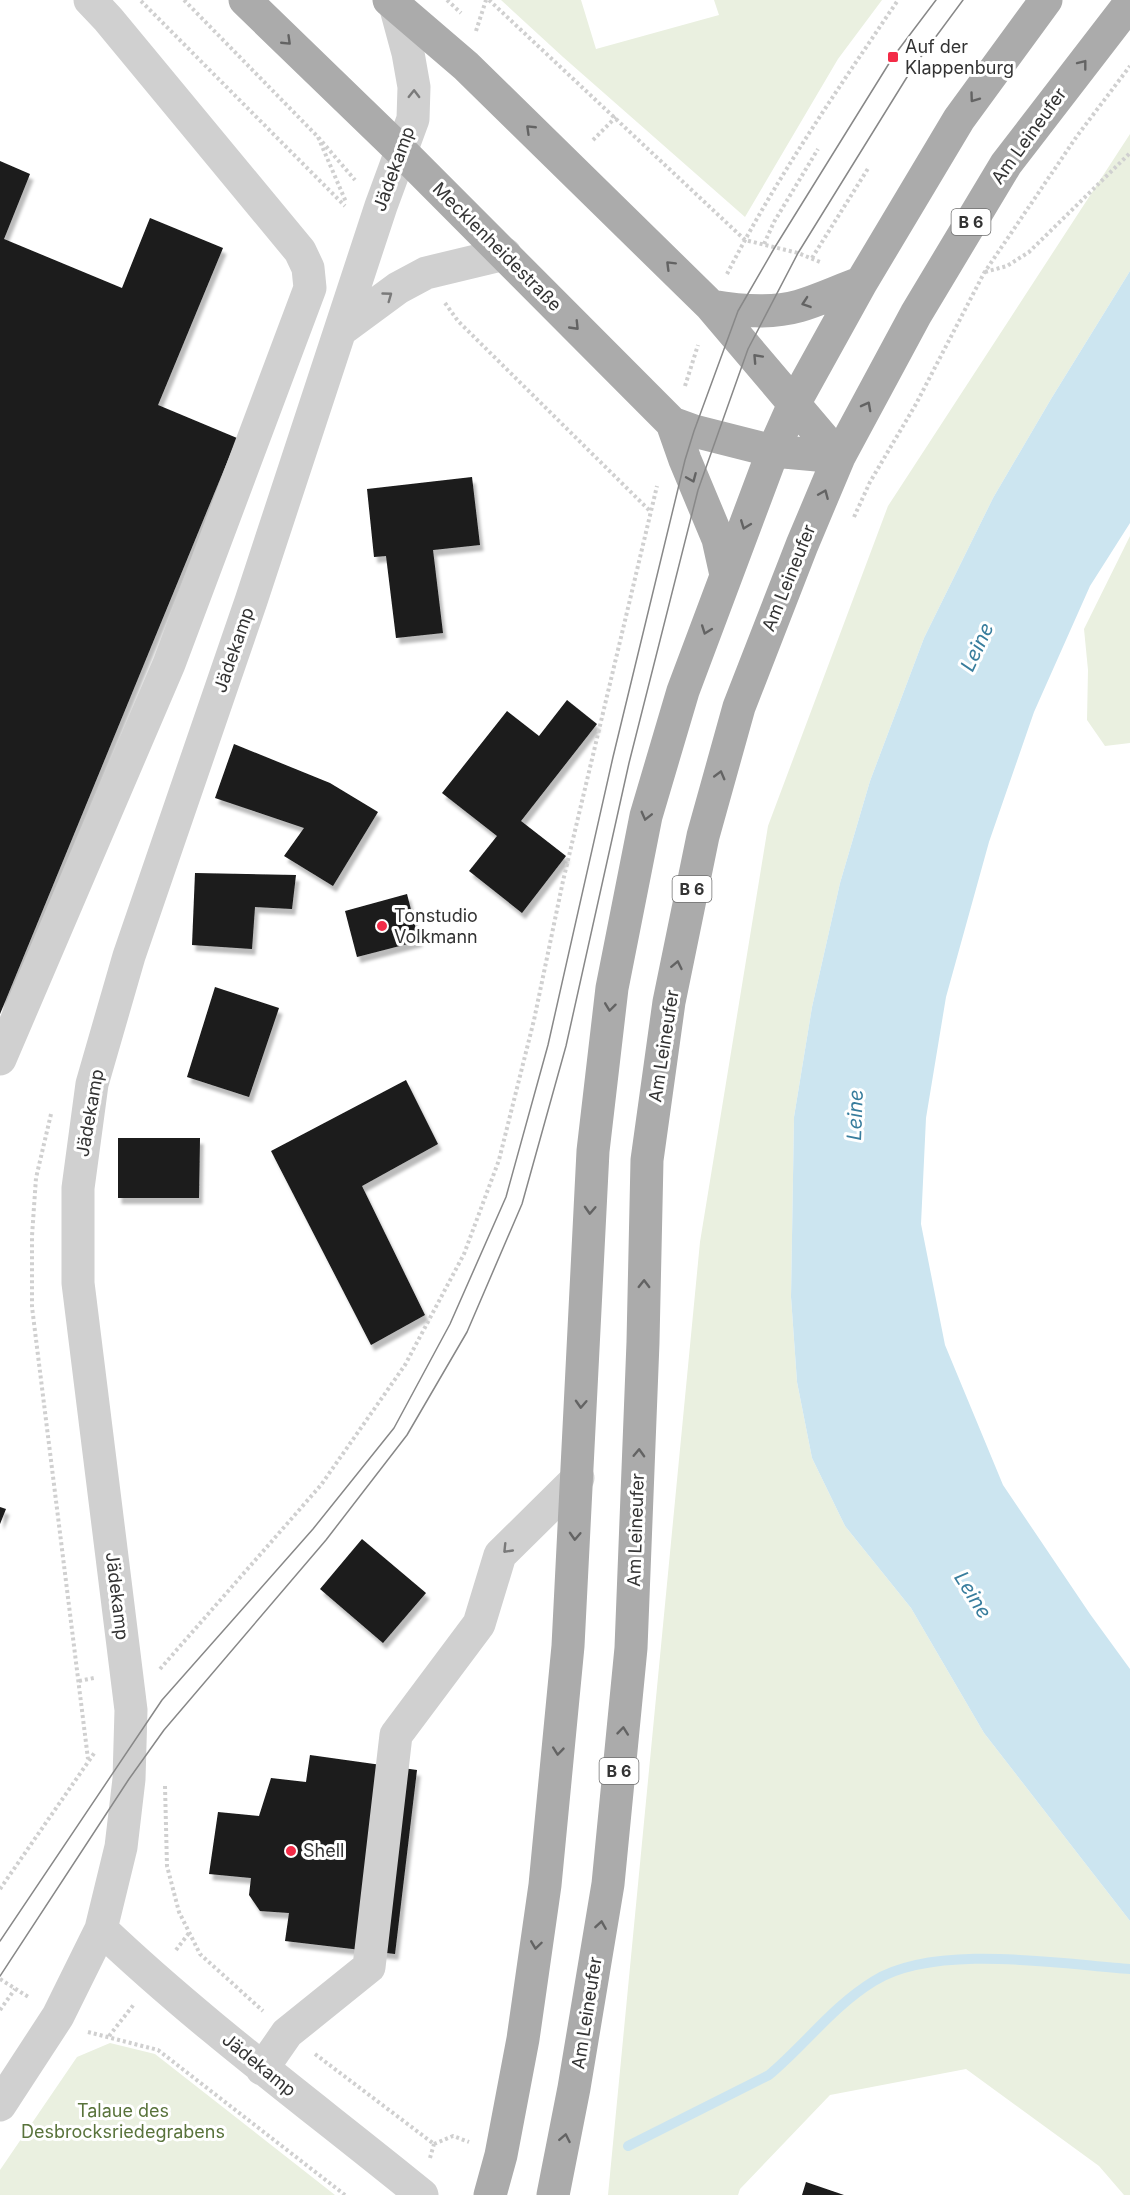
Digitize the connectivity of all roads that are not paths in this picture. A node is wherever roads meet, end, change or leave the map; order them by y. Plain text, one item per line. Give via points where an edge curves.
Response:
1 (90, 0) edge
2 (245, 0) edge
3 (1046, 0) edge
4 (392, 3) edge
5 (1130, 3) edge
6 (400, 150) junction
7 (505, 254) junction
8 (861, 283) junction
9 (711, 306) junction
10 (341, 330) junction
11 (794, 404) junction
12 (672, 423) junction
13 (773, 451) junction
14 (839, 457) junction
15 (726, 575) junction
16 (0, 1059) edge
17 (578, 1478) junction
18 (101, 1929) junction
19 (262, 2069) junction
20 (0, 2105) edge
21 (422, 2195) edge
22 (490, 2195) edge
23 (552, 2195) edge

1 - 16 street via 300,251 308,268 310,288 170,664
2 -> 6 main road, Mecklenheidestraße
3 -> 8 main road via 959,119
6 -> 4 street, Jädekamp via 413,119 414,87
9 -> 4 main road via 466,66
14 -> 5 main road, Am Leineufer / B 6 via 916,314 1006,164
6 - 7 main road, Mecklenheidestraße
6 - 10 street, Jädekamp via 365,208
10 -> 7 street via 398,288 426,273
7 -> 12 main road, Mecklenheidestraße
8 -> 9 main road via 798,306 767,311
8 - 11 main road
11 -> 9 main road
10 - 18 street, Jädekamp via 129,956 92,1084 78,1188 78,1283 131,1710 129,1779 121,1847
11 - 13 main road
11 - 14 main road
12 - 13 main road, Mecklenheidestraße
12 -> 15 main road via 718,539
13 - 14 main road, Mecklenheidestraße
13 -> 15 main road
23 -> 14 main road, Am Leineufer / B 6 via 608,1884 631,1648 647,1160 669,1002 703,836 738,707
15 -> 17 main road via 684,691 646,816 612,988 593,1151
17 -> 19 street via 500,1555 479,1624 396,1735 369,1968 287,2033
17 -> 22 main road via 568,1647 545,1885 523,2039
18 - 19 street, Jädekamp via 153,1979
18 - 20 street, Jädekamp via 58,2016
19 - 21 street, Jädekamp

